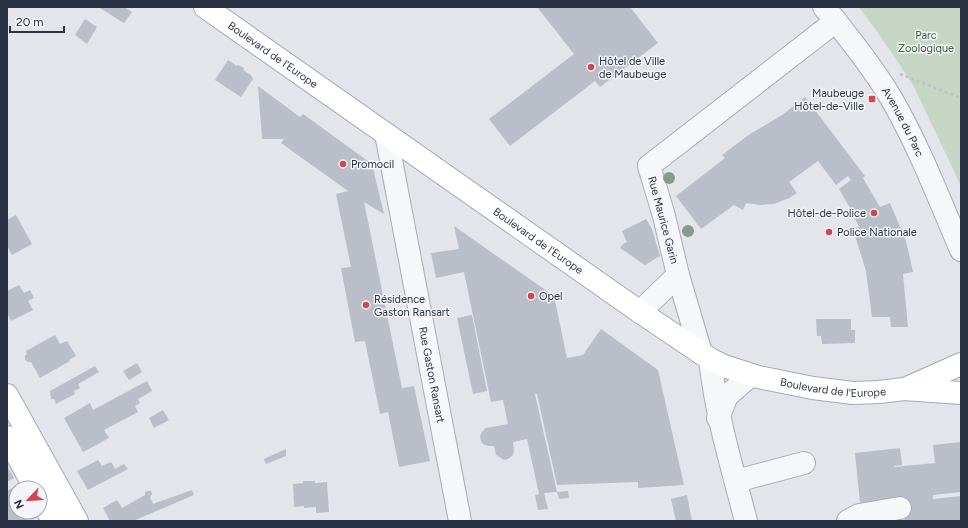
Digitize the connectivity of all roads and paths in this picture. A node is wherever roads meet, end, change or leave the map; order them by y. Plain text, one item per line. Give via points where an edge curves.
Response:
1 (205, 7) edge
2 (830, 14) edge
3 (894, 71) dead end
4 (961, 98) edge
5 (386, 134) junction
6 (961, 250) edge
7 (678, 275) junction
8 (640, 312) junction
9 (705, 356) junction
10 (961, 364) edge
11 (751, 375) junction
12 (904, 390) junction
13 (961, 392) edge
14 (7, 395) edge
15 (718, 418) junction
16 (7, 437) edge
17 (804, 463) dead end
18 (31, 480) edge
19 (736, 481) junction
20 (900, 508) dead end
21 (48, 512) edge
22 (862, 519) edge
23 (53, 521) edge
24 (77, 521) edge
25 (460, 521) edge
26 (746, 521) edge

1 - 5 main road, Boulevard de l'Europe
2 - 6 street, Avenue du Parc via 866,60 891,98
2 - 7 street, Rue Maurice Garin via 649,166
3 - 4 path
5 - 8 main road, Boulevard de l'Europe
5 - 25 street, Rue Gaston Ransart
7 - 8 street
7 - 9 street, Rue Maurice Garin
8 - 9 main road, Boulevard de l'Europe
9 - 11 main road, Boulevard de l'Europe
9 - 15 street, Rue Maurice Garin
10 - 12 main road, Boulevard de l'Europe
11 - 12 main road, Boulevard de l'Europe via 812,388 853,393
11 - 15 street via 727,396
12 - 13 main road, Boulevard de l'Europe
14 - 24 main road
15 - 19 street, Rue Maurice Garin
16 - 18 main road
17 - 19 street
19 - 26 street, Rue Maurice Garin
20 - 22 street
21 - 23 main road

